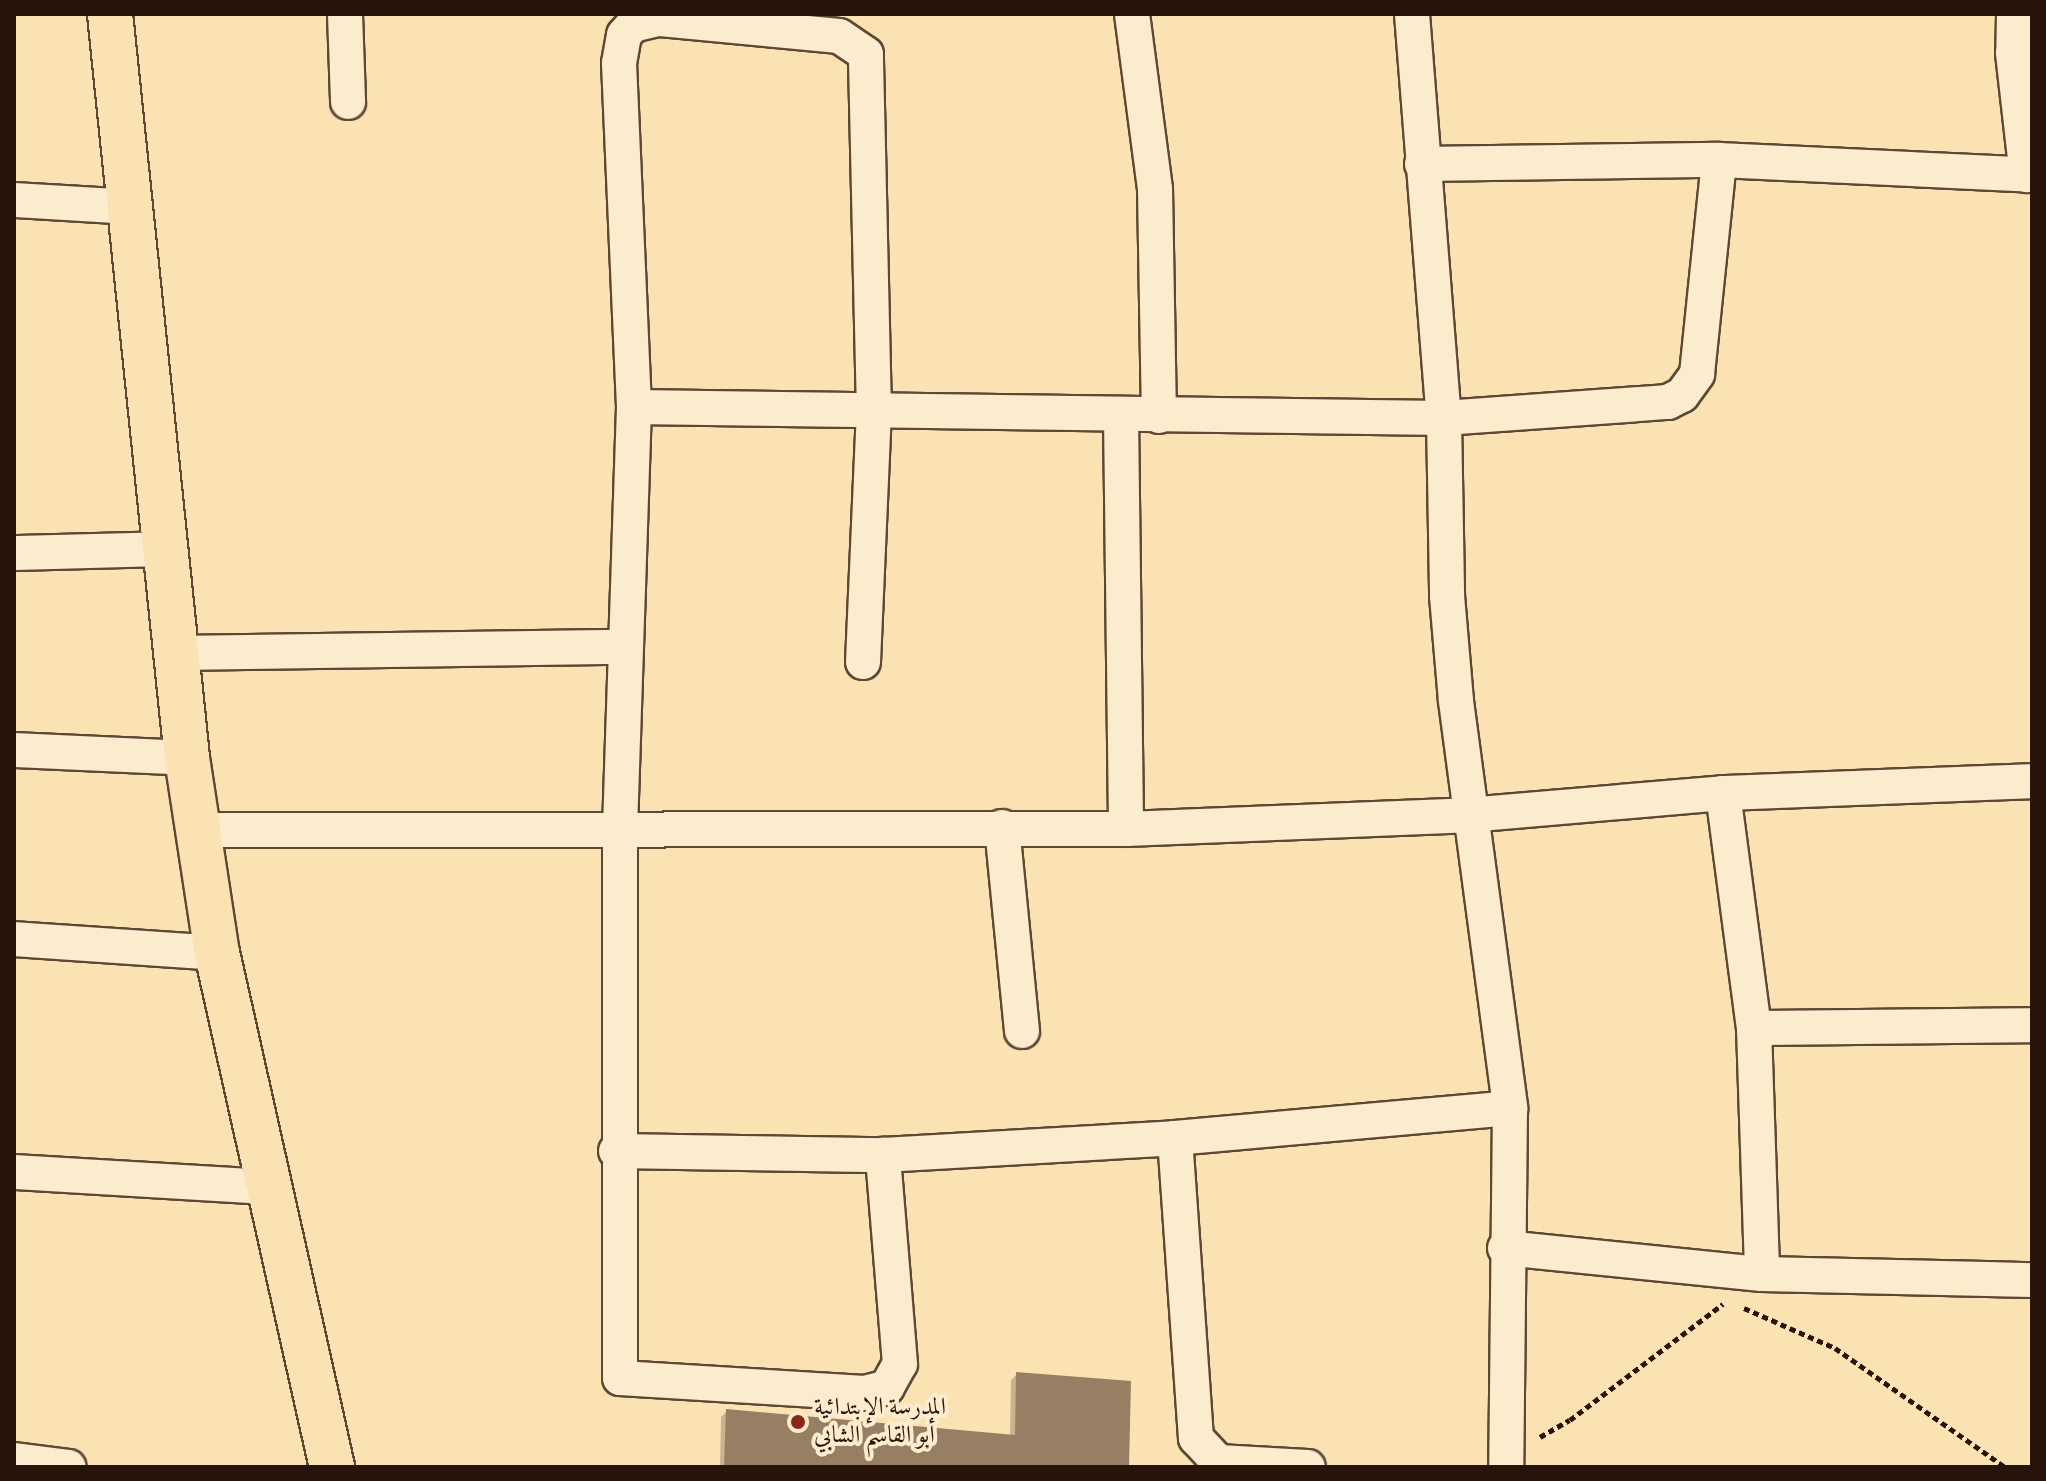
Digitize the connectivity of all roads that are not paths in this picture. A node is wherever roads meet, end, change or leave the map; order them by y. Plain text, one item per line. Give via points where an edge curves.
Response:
1 (110, 14) edge
2 (345, 14) edge
3 (1132, 14) edge
4 (1412, 14) edge
5 (2014, 14) edge
6 (658, 16) edge
7 (348, 102) dead end
8 (1719, 160) junction
9 (1422, 164) junction
10 (2030, 175) edge
11 (14, 200) edge
12 (132, 207) junction
13 (634, 407) junction
14 (874, 413) junction
15 (1121, 415) junction
16 (1159, 416) junction
17 (1444, 418) junction
18 (164, 549) junction
19 (14, 553) edge
20 (624, 647) junction
21 (174, 653) junction
22 (863, 662) dead end
23 (14, 750) edge
24 (187, 758) junction
25 (2032, 781) edge
26 (1723, 793) junction
27 (1468, 815) junction
28 (620, 827) junction
29 (1002, 827) junction
30 (1126, 829) junction
31 (199, 830) junction
32 (14, 939) edge
33 (217, 953) junction
34 (2032, 1025) edge
35 (1754, 1028) junction
36 (1022, 1031) dead end
37 (1510, 1108) junction
38 (1175, 1138) junction
39 (616, 1151) junction
40 (883, 1155) junction
41 (14, 1172) edge
42 (267, 1187) junction
43 (1505, 1248) junction
44 (1762, 1274) junction
45 (2032, 1280) edge
46 (14, 1460) edge
47 (1506, 1464) edge
48 (69, 1467) edge
49 (332, 1467) edge
50 (1308, 1467) edge

1 - 12 highway
2 - 7 street
3 - 16 street via 1155,189
4 - 9 street
5 - 10 street via 2013,53
6 - 13 street via 627,29 619,63
6 - 14 street via 839,36 866,54
8 - 9 street
8 - 10 street
8 - 17 street via 1697,374 1682,395 1656,403
9 - 17 street
11 - 12 street
12 - 18 highway
13 - 14 street
13 - 20 street
14 - 15 street
14 - 22 street
15 - 16 street
15 - 30 street
16 - 17 street
17 - 27 street via 1447,596
18 - 19 street
18 - 21 highway
20 - 21 street
20 - 28 street
21 - 24 highway
23 - 24 street
24 - 31 highway
25 - 26 street
26 - 27 street
26 - 35 street
27 - 30 street
27 - 37 street
28 - 29 street
28 - 31 street
28 - 39 street
29 - 30 street
29 - 36 street
31 - 33 highway
32 - 33 street
33 - 42 highway
34 - 35 street
35 - 44 street
37 - 38 street
37 - 43 street
38 - 40 street
38 - 50 street via 1196,1438 1218,1462
39 - 40 street
39 - 40 street via 620,1378 865,1393 887,1387 900,1364
41 - 42 street
42 - 49 highway
43 - 44 street
43 - 47 street
44 - 45 street
46 - 48 street

